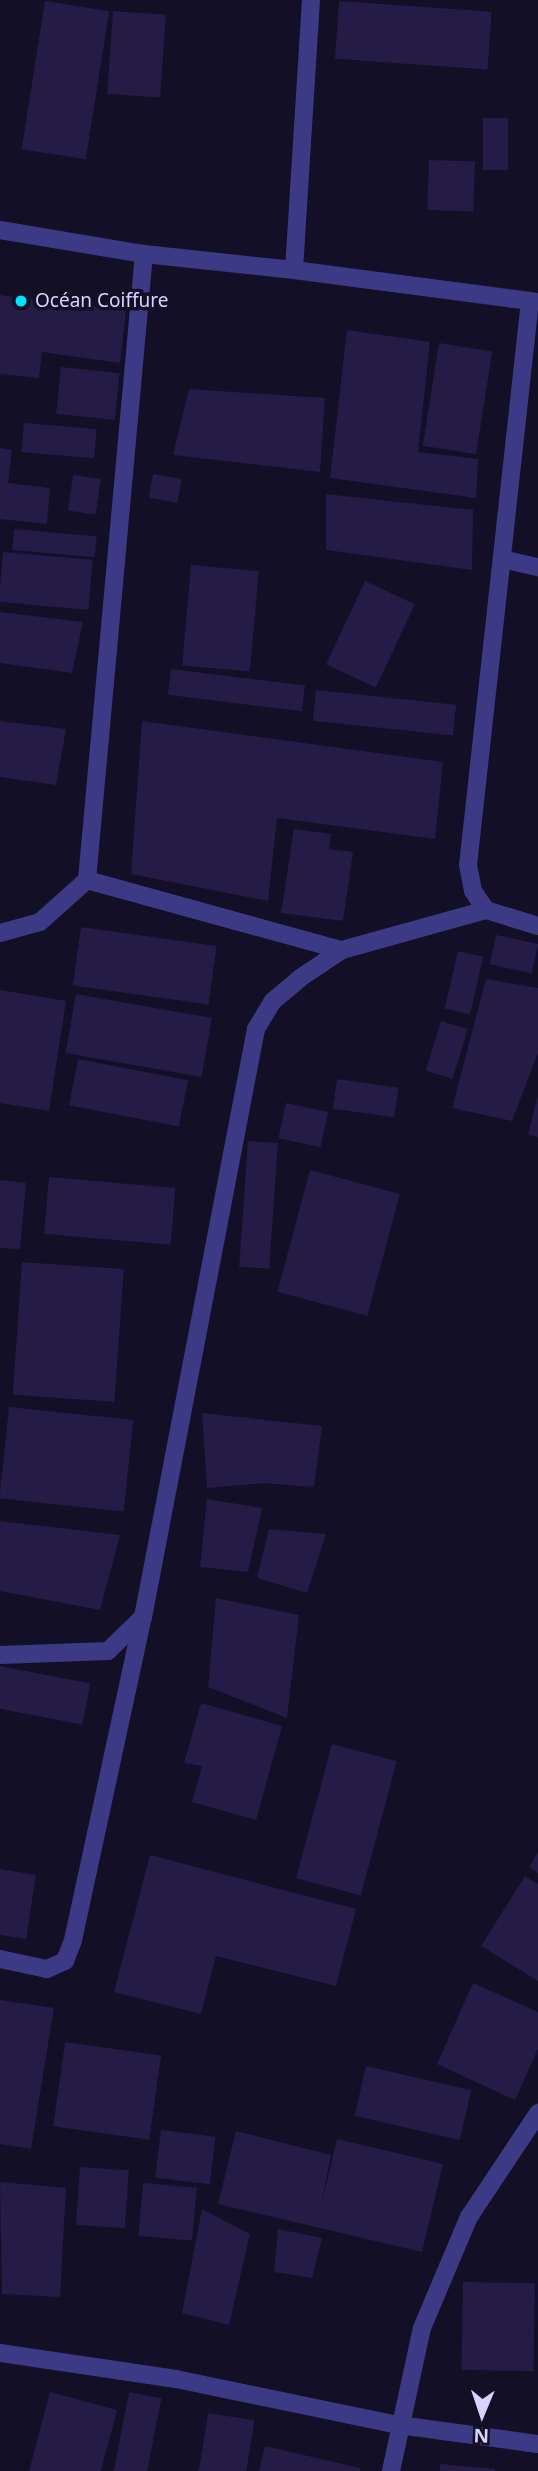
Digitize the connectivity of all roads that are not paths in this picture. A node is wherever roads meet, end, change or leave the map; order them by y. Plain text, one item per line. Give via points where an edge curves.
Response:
1 (311, 0) edge
2 (0, 230) edge
3 (144, 254) junction
4 (294, 270) junction
5 (534, 301) edge
6 (502, 559) junction
7 (538, 567) edge
8 (87, 880) junction
9 (486, 910) junction
10 (538, 926) edge
11 (0, 933) edge
12 (342, 950) junction
13 (143, 1617) junction
14 (0, 1655) edge
15 (0, 1959) edge
16 (538, 2113) edge
17 (0, 2353) edge
18 (399, 2425) junction
19 (538, 2444) edge
20 (391, 2471) edge

1 - 4 street
2 - 3 street
3 - 4 street
3 - 8 street
4 - 5 street
5 - 6 street
6 - 7 street
6 - 9 street via 468,864 473,891
8 - 11 street via 40,922
8 - 12 street
9 - 10 street
9 - 12 street
12 - 13 street via 273,1001 256,1029
13 - 14 street via 108,1651
13 - 15 street via 65,1961 47,1969
16 - 18 street via 469,2217 422,2328
17 - 18 street via 176,2379
18 - 19 street
18 - 20 street

